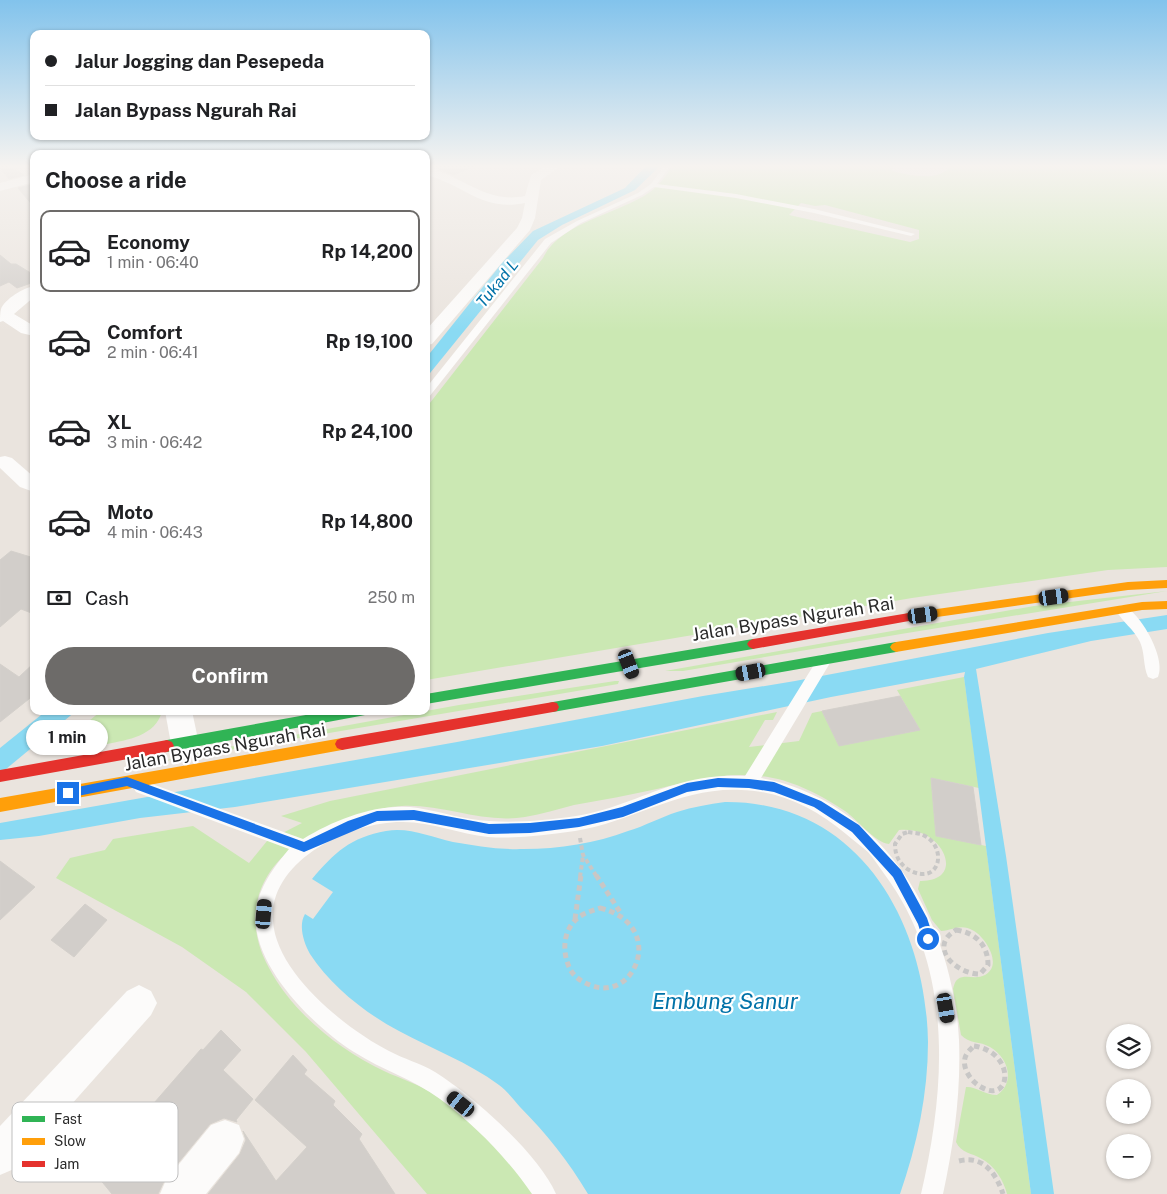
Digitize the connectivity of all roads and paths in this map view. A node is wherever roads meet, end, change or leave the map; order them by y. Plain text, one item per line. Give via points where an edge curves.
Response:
1 (528, 221) edge
2 (584, 221) edge
3 (855, 221) edge
4 (910, 234) dead end
5 (30, 293) edge
6 (3, 316) edge
7 (30, 330) edge
8 (430, 335) edge
9 (430, 390) edge
10 (5, 462) dead end
11 (30, 480) edge
12 (1167, 584) edge
13 (1167, 605) edge
14 (1126, 614) junction
15 (825, 659) junction
16 (1153, 673) dead end
17 (634, 678) junction
18 (430, 699) edge
19 (179, 715) edge
20 (339, 715) edge
21 (186, 744) junction
22 (0, 776) edge
23 (127, 782) junction
24 (749, 784) junction
25 (0, 805) edge
26 (581, 842) dead end
27 (895, 844) joint
28 (304, 847) junction
29 (583, 856) junction
30 (623, 916) junction
31 (575, 920) junction
32 (944, 943) joint
33 (139, 1003) dead end
34 (1003, 1086) joint
35 (48, 1102) edge
36 (226, 1139) dead end
37 (12, 1142) edge
38 (0, 1155) edge
39 (953, 1169) dead end
40 (180, 1194) edge
41 (545, 1194) edge
42 (932, 1194) edge
43 (1003, 1194) edge

1 - 8 street
2 - 9 lane via 562,231 540,248 536,258
3 - 4 lane
5 - 6 street
6 - 7 street
10 - 11 street
12 - 17 highway, Jalan Bypass Ngurah Rai via 1128,586 923,615
13 - 14 highway, Jalan Bypass Ngurah Rai
14 - 15 highway, Jalan Bypass Ngurah Rai
14 - 16 lane via 1151,650
15 - 17 highway, Jalan Bypass Ngurah Rai
15 - 24 lane
17 - 18 highway, Jalan Bypass Ngurah Rai
17 - 23 highway, Jalan Bypass Ngurah Rai
19 - 21 street
20 - 21 highway, Jalan Bypass Ngurah Rai
21 - 22 highway, Jalan Bypass Ngurah Rai
23 - 25 highway, Jalan Bypass Ngurah Rai
23 - 28 lane
24 - 28 lane via 718,782 687,788 623,812 530,828 489,829 414,815 377,816
24 - 42 lane via 774,787 818,804 856,828 897,874 923,922 941,981 950,1054 946,1127
26 - 29 path
27 - 27 path via 897,858 916,874 930,874 939,865 935,845 922,835 915,832 902,834
28 - 41 lane via 273,881 265,903 264,924 274,955 298,992 338,1028 378,1056 430,1080 461,1104 500,1138 530,1171
29 - 30 path
29 - 31 path
30 - 31 path via 600,908 589,910
30 - 31 path via 637,937 639,951 636,964 629,976 605,988 581,981 566,961 565,936
32 - 32 path via 947,957 958,970 973,975 985,970 989,958 977,937 956,930 950,932
33 - 35 street
34 - 34 path via 1005,1072 999,1058 987,1048 974,1046 969,1049 965,1067 973,1081 986,1090
36 - 40 street
37 - 38 street
39 - 43 path via 965,1159 981,1163 996,1178

